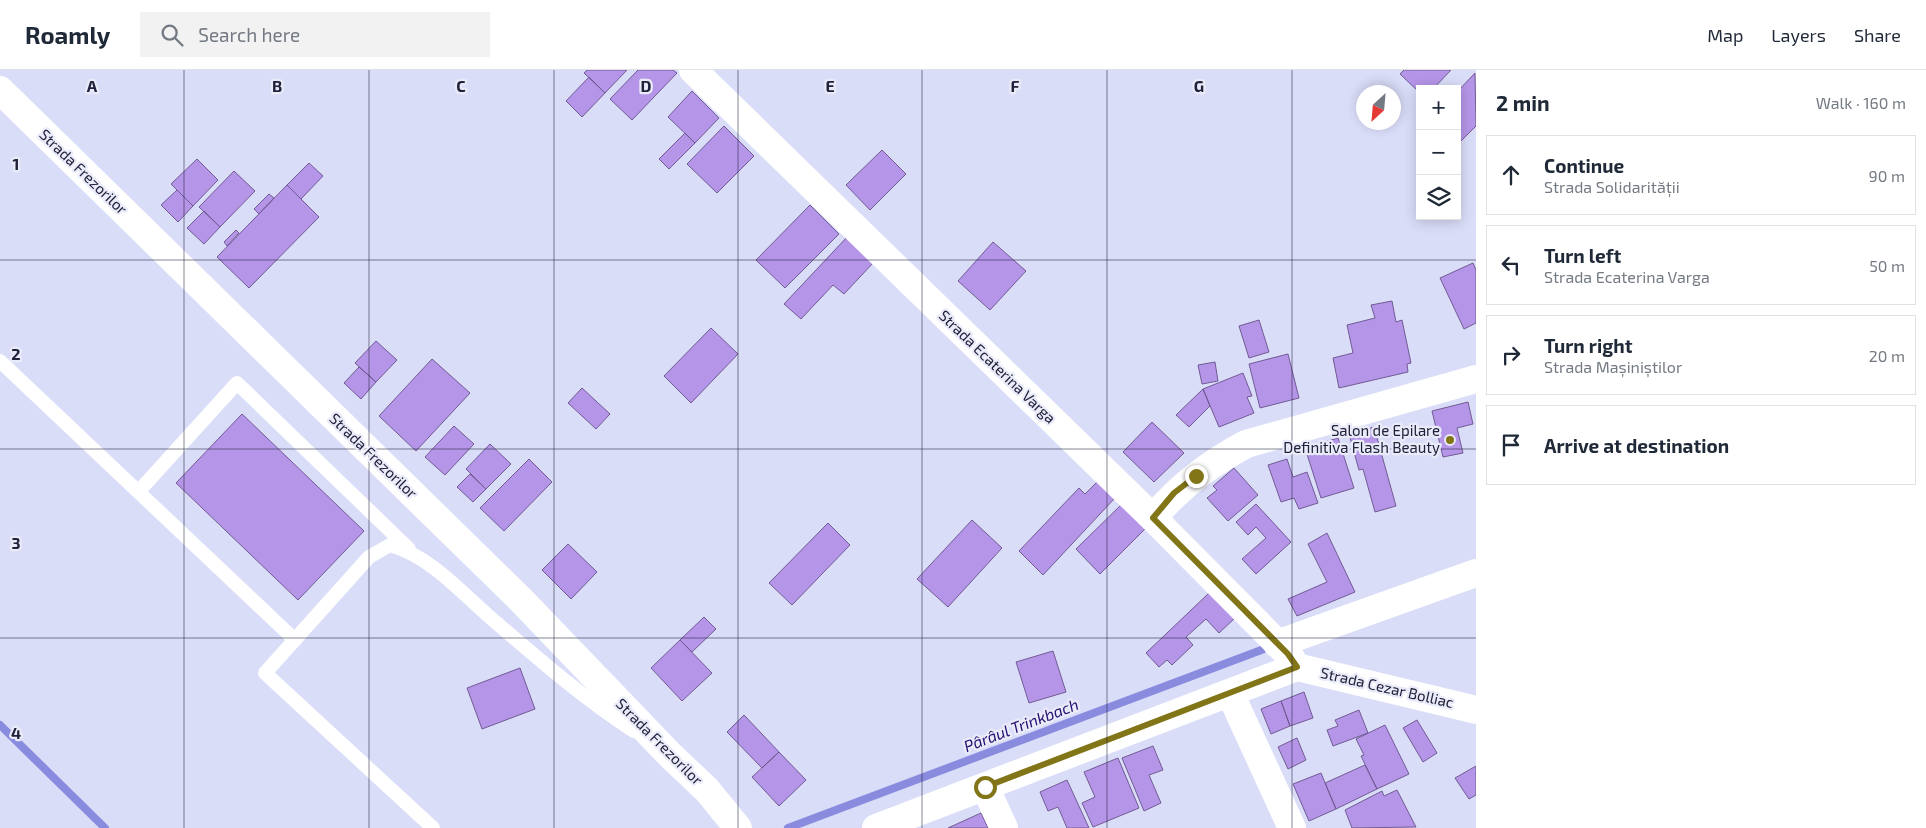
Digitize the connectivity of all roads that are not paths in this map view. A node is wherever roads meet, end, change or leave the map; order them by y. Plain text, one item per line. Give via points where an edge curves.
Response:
1 (693, 70) edge
2 (0, 90) edge
3 (0, 361) edge
4 (1476, 379) edge
5 (139, 491) junction
6 (1153, 518) junction
7 (410, 550) junction
8 (1476, 573) edge
9 (295, 640) junction
10 (1277, 644) junction
11 (1297, 667) junction
12 (1230, 693) junction
13 (1476, 710) edge
14 (670, 755) junction
15 (985, 787) junction
16 (433, 828) edge
17 (738, 828) edge
18 (876, 828) edge
19 (1004, 828) edge
20 (1292, 828) edge

1 - 6 street, Strada Ecaterina Varga
2 - 14 street, Strada Frezorilor via 522,600
3 - 5 lane
4 - 6 street via 1246,444 1222,456 1174,493
5 - 7 lane via 237,383
5 - 9 lane
6 - 10 street, Strada Ecaterina Varga
7 - 9 lane via 390,545 369,557
7 - 14 lane via 608,714
8 - 10 street
9 - 16 lane via 265,673
10 - 11 street, Strada Ecaterina Varga
11 - 12 street
11 - 13 street, Strada Cezar Bolliac
12 - 15 street
12 - 20 street
14 - 17 street, Strada Frezorilor via 707,790
15 - 18 street
15 - 19 street

